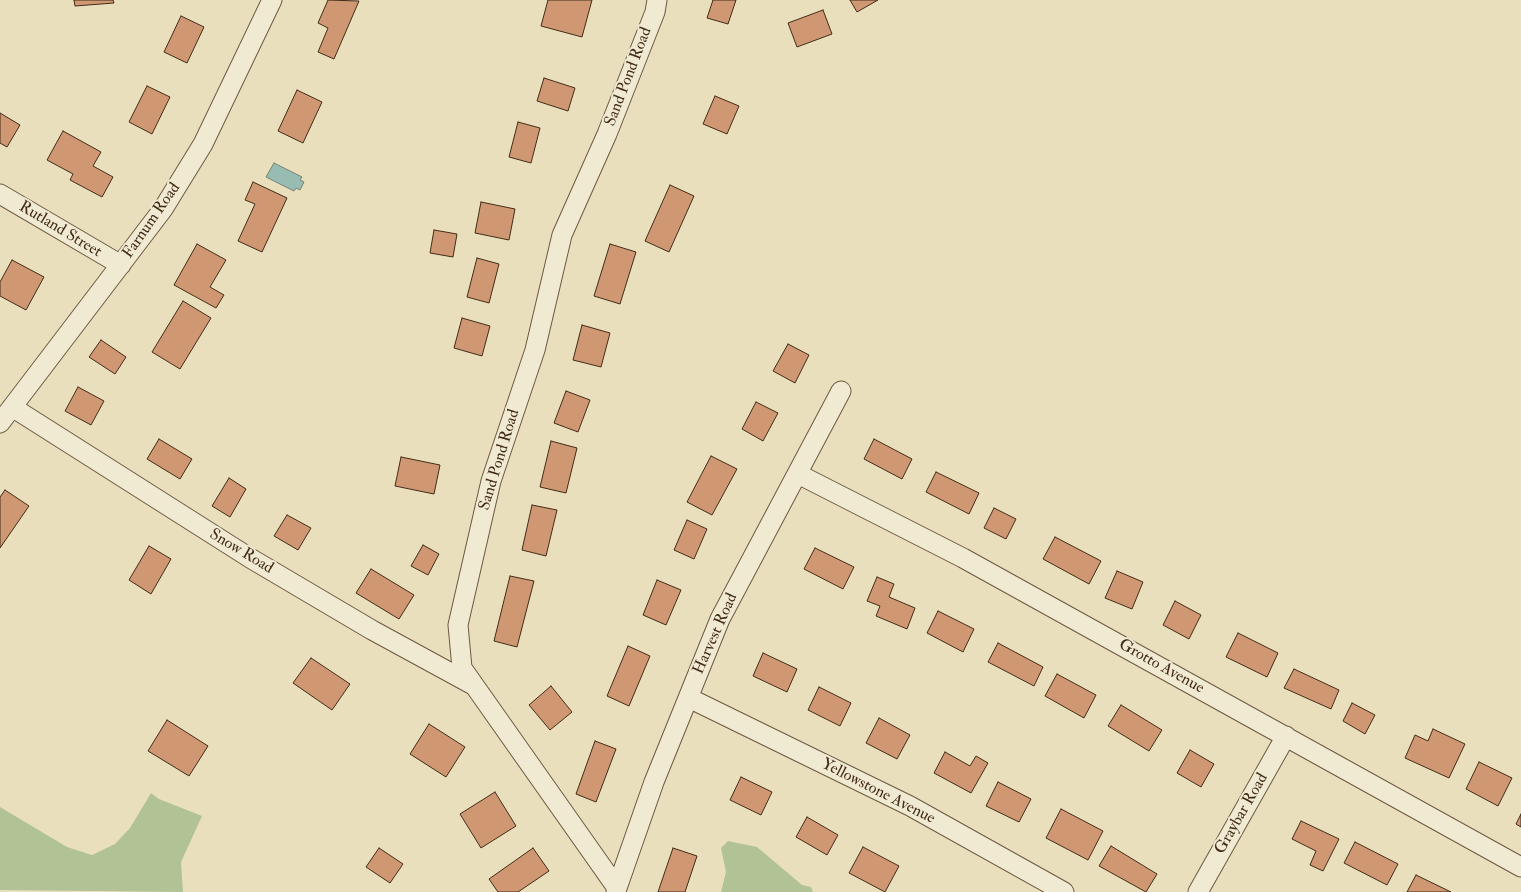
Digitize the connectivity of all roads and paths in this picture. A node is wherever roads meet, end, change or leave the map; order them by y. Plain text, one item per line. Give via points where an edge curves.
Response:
1 (272, 0) edge
2 (657, 0) edge
3 (0, 194) edge
4 (121, 265) junction
5 (841, 391) dead end
6 (12, 407) junction
7 (0, 423) edge
8 (798, 474) junction
9 (477, 687) junction
10 (689, 698) junction
11 (1286, 736) junction
12 (1521, 867) edge
13 (617, 890) edge
14 (1064, 892) edge
15 (1198, 892) edge

1 - 4 street, Farnum Road via 203,144 163,209
2 - 9 street, Sand Pond Road via 607,134 562,235 535,350 491,480 458,625 462,668
3 - 4 street, Rutland Street
4 - 6 street, Farnum Road
5 - 8 street, Harvest Road
6 - 7 street, Farnum Road
6 - 9 street, Snow Road via 259,563
8 - 10 street, Harvest Road via 720,618
8 - 11 street, Grotto Avenue via 963,558
9 - 13 street, Sand Pond Road
10 - 13 street, Harvest Road via 654,782
10 - 14 street, Yellowstone Avenue via 910,806
11 - 12 street, Grotto Avenue
11 - 15 street, Graybar Road

